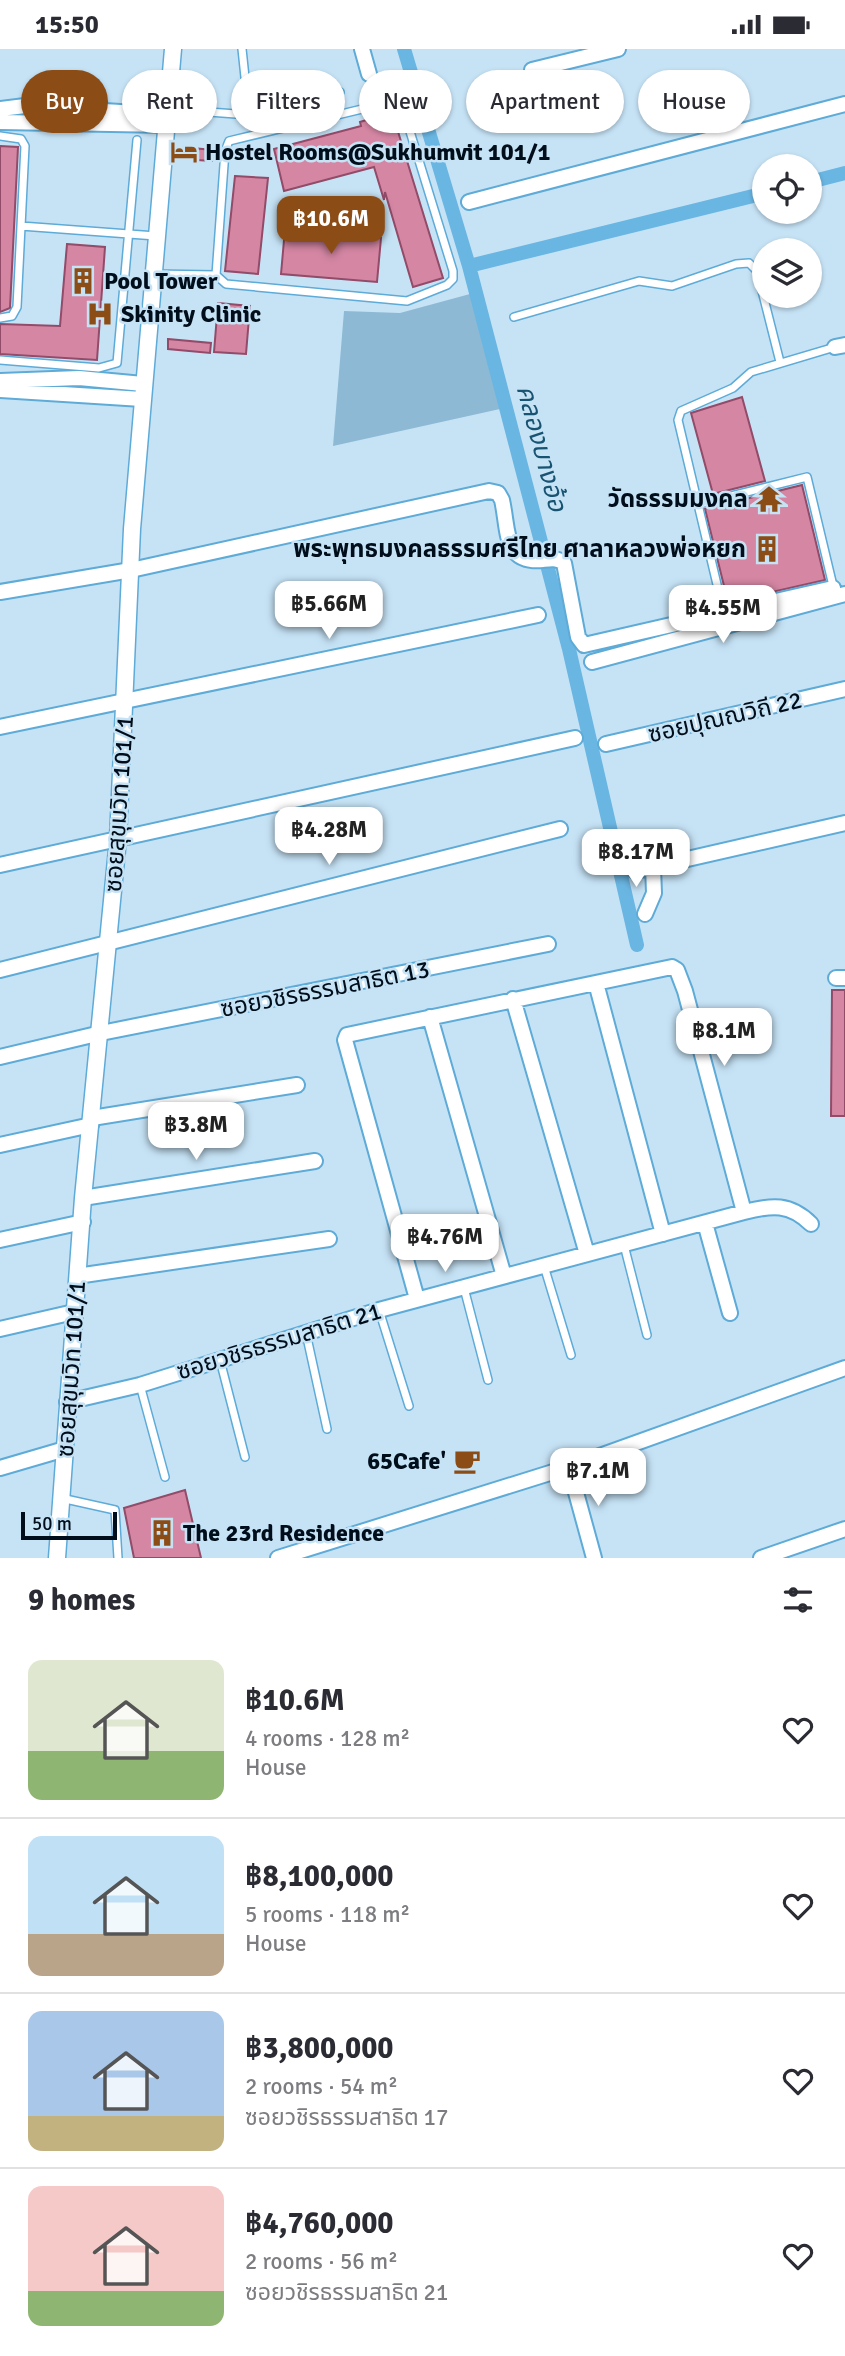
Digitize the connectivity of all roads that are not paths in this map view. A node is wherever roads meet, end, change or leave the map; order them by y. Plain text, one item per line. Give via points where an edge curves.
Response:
1 (173, 49) edge
2 (242, 49) edge
3 (362, 49) edge
4 (618, 49) edge
5 (171, 70) edge
6 (244, 70) edge
7 (368, 70) edge
8 (532, 70) dead end
9 (845, 104) edge
10 (0, 109) edge
11 (122, 113) edge
12 (122, 118) edge
13 (0, 122) edge
14 (166, 133) edge
15 (0, 136) edge
16 (137, 140) dead end
17 (469, 202) dead end
18 (21, 226) junction
19 (129, 233) junction
20 (156, 236) junction
21 (153, 274) junction
22 (216, 275) junction
23 (514, 317) dead end
24 (0, 318) edge
25 (840, 346) edge
26 (0, 360) edge
27 (780, 362) junction
28 (0, 381) edge
29 (0, 390) edge
30 (142, 391) junction
31 (699, 504) junction
32 (131, 570) junction
33 (0, 592) edge
34 (839, 592) edge
35 (724, 614) junction
36 (538, 615) dead end
37 (592, 662) dead end
38 (845, 689) edge
39 (127, 701) junction
40 (0, 727) edge
41 (575, 738) dead end
42 (606, 744) dead end
43 (845, 823) edge
44 (560, 829) dead end
45 (118, 839) junction
46 (0, 865) edge
47 (653, 867) junction
48 (635, 871) dead end
49 (645, 914) dead end
50 (109, 944) junction
51 (548, 944) dead end
52 (0, 970) edge
53 (596, 983) junction
54 (513, 999) junction
55 (430, 1017) junction
56 (101, 1033) junction
57 (0, 1057) edge
58 (297, 1085) dead end
59 (92, 1121) junction
60 (0, 1145) edge
61 (315, 1161) dead end
62 (83, 1198) junction
63 (744, 1212) junction
64 (83, 1222) junction
65 (705, 1223) junction
66 (811, 1224) dead end
67 (663, 1234) junction
68 (329, 1239) dead end
69 (0, 1240) edge
70 (624, 1244) junction
71 (587, 1254) junction
72 (544, 1265) junction
73 (77, 1276) junction
74 (504, 1276) junction
75 (463, 1287) junction
76 (417, 1300) junction
77 (379, 1310) junction
78 (74, 1312) junction
79 (730, 1313) dead end
80 (0, 1329) edge
81 (306, 1333) junction
82 (646, 1335) dead end
83 (570, 1355) dead end
84 (220, 1360) junction
85 (845, 1368) edge
86 (488, 1380) dead end
87 (140, 1385) junction
88 (67, 1402) junction
89 (409, 1406) dead end
90 (327, 1429) dead end
91 (65, 1449) junction
92 (245, 1457) dead end
93 (569, 1467) junction
94 (0, 1468) edge
95 (165, 1477) dead end
96 (61, 1497) junction
97 (845, 1529) edge
98 (57, 1558) edge
99 (118, 1558) edge
100 (278, 1558) edge
101 (594, 1558) edge
102 (761, 1558) edge

1 - 5 street, ซอยสุขุมวิท 101/1
2 - 6 lane
3 - 7 street
4 - 8 street
9 - 17 street
10 - 11 street via 25,106
12 - 13 street
14 - 20 street, ซอยสุขุมวิท 101/1
15 - 18 lane via 21,139 25,146
16 - 19 lane
18 - 19 lane
18 - 24 lane via 17,307 12,316
19 - 20 lane
19 - 26 lane via 117,363 99,367
20 - 21 street, ซอยสุขุมวิท 101/1
21 - 22 lane
21 - 30 street, ซอยสุขุมวิท 101/1
22 - 22 lane via 229,141 383,104 396,104 404,112 453,271 447,285 407,301 226,284
23 - 27 lane via 639,281 672,286 749,263 757,271
25 - 27 lane
27 - 31 lane via 751,372 733,389 681,411 678,420
28 - 30 street via 79,378
29 - 30 street
30 - 32 street, ซอยสุขุมวิท 101/1
31 - 34 lane via 807,477
31 - 35 lane
32 - 33 street
32 - 35 street via 489,491 502,500 513,551 519,559 558,558 564,562 578,637 584,645
32 - 39 street, ซอยสุขุมวิท 101/1
34 - 35 street
34 - 37 street
36 - 39 street
38 - 42 street, ซอยปุณณวิถี 22
39 - 40 street
39 - 45 street, ซอยสุขุมวิท 101/1
41 - 45 street
43 - 47 street
44 - 50 street
45 - 46 street
45 - 50 street, ซอยสุขุมวิท 101/1
47 - 48 street
47 - 49 street via 653,893
50 - 52 street
50 - 56 street, ซอยสุขุมวิท 101/1
51 - 56 street, ซอยวชิรธรรมสาธิต 13
53 - 54 street
53 - 63 street via 664,968 677,970
53 - 67 street
54 - 55 street
54 - 71 street
55 - 74 street
55 - 76 street via 347,1035 345,1040
56 - 57 street, ซอยวชิรธรรมสาธิต 13
56 - 59 street, ซอยสุขุมวิท 101/1
58 - 59 street
59 - 60 street
59 - 62 street, ซอยสุขุมวิท 101/1
61 - 62 street
62 - 64 street, ซอยสุขุมวิท 101/1
63 - 65 street, ซอยวชิรธรรมสาธิต 21
63 - 66 street, ซอยวชิรธรรมสาธิต 21 via 787,1207
64 - 69 street
64 - 73 street, ซอยสุขุมวิท 101/1
65 - 67 street, ซอยวชิรธรรมสาธิต 21
65 - 79 street
67 - 70 street, ซอยวชิรธรรมสาธิต 21
68 - 73 street
70 - 71 street, ซอยวชิรธรรมสาธิต 21
70 - 82 lane
71 - 72 street, ซอยวชิรธรรมสาธิต 21
72 - 74 street, ซอยวชิรธรรมสาธิต 21
72 - 83 lane
73 - 78 street, ซอยสุขุมวิท 101/1
74 - 75 street, ซอยวชิรธรรมสาธิต 21
75 - 76 street, ซอยวชิรธรรมสาธิต 21
75 - 86 lane
76 - 77 street, ซอยวชิรธรรมสาธิต 21
77 - 81 street, ซอยวชิรธรรมสาธิต 21
77 - 89 lane
78 - 80 street
78 - 88 street, ซอยสุขุมวิท 101/1
81 - 84 street, ซอยวชิรธรรมสาธิต 21
81 - 90 lane
84 - 87 street, ซอยวชิรธรรมสาธิต 21
84 - 92 lane
85 - 93 street
87 - 88 street, ซอยวชิรธรรมสาธิต 21
87 - 95 lane
88 - 91 street, ซอยสุขุมวิท 101/1
91 - 94 street
91 - 96 street, ซอยสุขุมวิท 101/1
93 - 100 street
93 - 101 street
96 - 98 street, ซอยสุขุมวิท 101/1
96 - 99 lane via 115,1510
97 - 102 street

